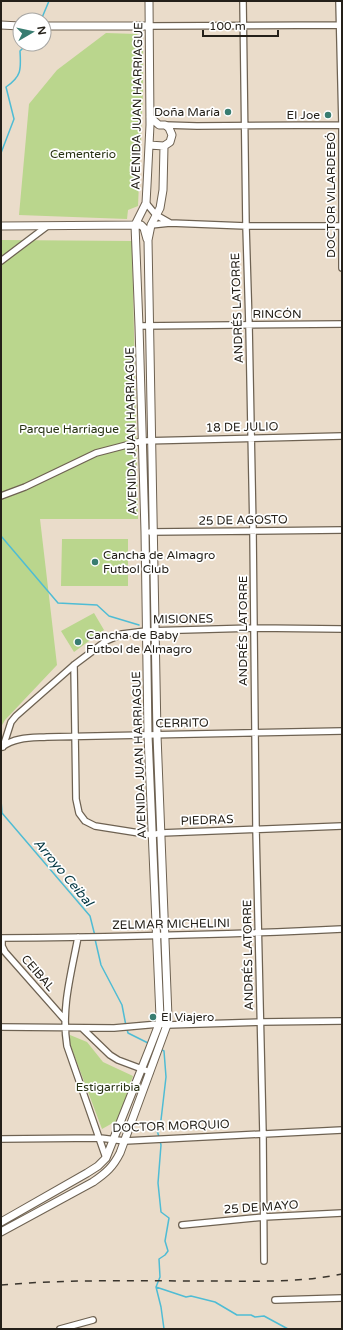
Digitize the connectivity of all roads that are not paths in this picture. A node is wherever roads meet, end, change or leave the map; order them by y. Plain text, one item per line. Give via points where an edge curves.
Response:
1 (149, 1) edge
2 (243, 1) edge
3 (339, 1) edge
4 (1, 25) edge
5 (341, 25) edge
6 (12, 26) edge
7 (52, 26) edge
8 (150, 26) junction
9 (243, 26) junction
10 (150, 117) junction
11 (162, 125) junction
12 (342, 125) edge
13 (245, 126) junction
14 (150, 128) junction
15 (149, 145) junction
16 (164, 146) junction
17 (146, 202) junction
18 (156, 215) junction
19 (170, 223) junction
20 (151, 225) junction
21 (1, 226) edge
22 (46, 226) junction
23 (246, 226) junction
24 (342, 226) edge
25 (135, 229) junction
26 (148, 240) junction
27 (1, 261) edge
28 (342, 268) edge
29 (342, 324) edge
30 (249, 325) junction
31 (139, 326) junction
32 (149, 326) junction
33 (342, 436) edge
34 (251, 438) junction
35 (142, 441) junction
36 (152, 441) junction
37 (1, 496) edge
38 (342, 530) edge
39 (253, 531) junction
40 (145, 532) junction
41 (153, 532) junction
42 (254, 628) junction
43 (342, 629) edge
44 (146, 631) junction
45 (156, 631) junction
46 (74, 665) junction
47 (342, 732) edge
48 (255, 733) junction
49 (148, 735) junction
50 (157, 735) junction
51 (75, 736) junction
52 (2, 748) edge
53 (342, 826) edge
54 (256, 829) junction
55 (161, 833) junction
56 (152, 835) junction
57 (342, 929) edge
58 (259, 933) junction
59 (157, 936) junction
60 (165, 936) junction
61 (78, 937) junction
62 (2, 938) edge
63 (65, 1020) junction
64 (342, 1021) edge
65 (260, 1022) junction
66 (159, 1024) junction
67 (167, 1025) junction
68 (1, 1027) edge
69 (65, 1027) junction
70 (82, 1028) junction
71 (142, 1068) junction
72 (150, 1072) junction
73 (342, 1130) edge
74 (263, 1134) junction
75 (100, 1138) junction
76 (1, 1139) edge
77 (114, 1140) junction
78 (125, 1141) junction
79 (106, 1158) junction
80 (342, 1213) edge
81 (264, 1217) junction
82 (1, 1222) edge
83 (182, 1225) dead end
84 (1, 1232) edge
85 (264, 1261) dead end
86 (342, 1298) edge
87 (275, 1300) dead end
88 (93, 1320) dead end
89 (60, 1329) edge

1 - 8 street, AVENIDA JUAN HARRIAGUE
2 - 9 street, ANDRÉS LATORRE
3 - 5 street, DOCTOR VILARDEBÓ
4 - 6 street
5 - 9 street
5 - 12 street, DOCTOR VILARDEBÓ
7 - 8 street
8 - 9 street
8 - 10 street, AVENIDA JUAN HARRIAGUE
9 - 13 street, ANDRÉS LATORRE
10 - 11 street
10 - 14 street, AVENIDA JUAN HARRIAGUE
11 - 13 street
11 - 14 street
11 - 16 street via 169,128 172,135 170,142
12 - 13 street
12 - 24 street, DOCTOR VILARDEBÓ
13 - 23 street, ANDRÉS LATORRE
14 - 15 street, AVENIDA JUAN HARRIAGUE
15 - 16 street
15 - 17 street, AVENIDA JUAN HARRIAGUE
16 - 18 street, AVENIDA JUAN HARRIAGUE via 163,190
17 - 18 street
17 - 25 street, AVENIDA JUAN HARRIAGUE
18 - 19 street
18 - 20 street, AVENIDA JUAN HARRIAGUE
19 - 20 street
19 - 23 street
20 - 26 street, AVENIDA JUAN HARRIAGUE
21 - 22 street
22 - 25 street
22 - 27 street
23 - 24 street
23 - 30 street, ANDRÉS LATORRE
24 - 28 street, DOCTOR VILARDEBÓ
25 - 26 street via 143,226
25 - 31 street, AVENIDA JUAN HARRIAGUE
26 - 32 street, AVENIDA JUAN HARRIAGUE
29 - 30 street, RINCÓN
30 - 32 street, RINCÓN
30 - 34 street, ANDRÉS LATORRE
31 - 32 street, RINCÓN
31 - 35 street, AVENIDA JUAN HARRIAGUE
32 - 36 street, AVENIDA JUAN HARRIAGUE
33 - 34 street, 18 DE JULIO
34 - 36 street, 18 DE JULIO
34 - 39 street, ANDRÉS LATORRE
35 - 36 street, 18 DE JULIO
35 - 37 street, 18 DE JULIO via 96,453
35 - 40 street, AVENIDA JUAN HARRIAGUE
36 - 41 street, AVENIDA JUAN HARRIAGUE
38 - 39 street, 25 DE AGOSTO
39 - 41 street, 25 DE AGOSTO
39 - 42 street, ANDRÉS LATORRE
40 - 41 street, 25 DE AGOSTO
40 - 44 street, AVENIDA JUAN HARRIAGUE
41 - 45 street, AVENIDA JUAN HARRIAGUE
42 - 43 street, MISIONES
42 - 45 street, MISIONES
42 - 48 street, ANDRÉS LATORRE
44 - 45 street, MISIONES
44 - 46 street, MISIONES via 122,634 106,641
44 - 49 street, AVENIDA JUAN HARRIAGUE
45 - 50 street, AVENIDA JUAN HARRIAGUE
46 - 51 street
46 - 52 street, MISIONES via 11,722
47 - 48 street, CERRITO
48 - 50 street, CERRITO
48 - 54 street, ANDRÉS LATORRE
49 - 50 street, CERRITO
49 - 51 street, CERRITO
49 - 56 street, AVENIDA JUAN HARRIAGUE
50 - 55 street, AVENIDA JUAN HARRIAGUE
51 - 52 street, CERRITO via 19,739
51 - 56 street, PIEDRAS via 76,799 85,821 95,826
53 - 54 street, PIEDRAS
54 - 55 street, PIEDRAS
54 - 58 street, ANDRÉS LATORRE
55 - 56 street, PIEDRAS
55 - 60 street, AVENIDA JUAN HARRIAGUE
56 - 59 street, AVENIDA JUAN HARRIAGUE
57 - 58 street, ZELMAR MICHELINI
58 - 60 street, ZELMAR MICHELINI
58 - 65 street, ANDRÉS LATORRE
59 - 60 street, ZELMAR MICHELINI
59 - 61 street, ZELMAR MICHELINI
59 - 66 street, AVENIDA JUAN HARRIAGUE
60 - 67 street, AVENIDA JUAN HARRIAGUE
61 - 62 street, ZELMAR MICHELINI
61 - 63 street via 66,997
62 - 63 street, CEIBAL via 2,946 6,952
63 - 69 street
64 - 65 street
65 - 67 street
65 - 74 street, ANDRÉS LATORRE
66 - 67 street
66 - 70 street
66 - 71 street, AVENIDA JUAN HARRIAGUE
67 - 72 street, AVENIDA JUAN HARRIAGUE
68 - 69 street
69 - 70 street
69 - 75 street via 67,1046
70 - 71 street via 110,1055
71 - 72 street
71 - 77 street, AVENIDA JUAN HARRIAGUE
72 - 78 street, AVENIDA JUAN HARRIAGUE
73 - 74 street, DOCTOR MORQUIO
74 - 78 street, DOCTOR MORQUIO
74 - 81 street, ANDRÉS LATORRE
75 - 76 street, DOCTOR MORQUIO
75 - 77 street, DOCTOR MORQUIO
75 - 79 street
77 - 78 street, DOCTOR MORQUIO
77 - 79 street, AVENIDA JUAN HARRIAGUE
78 - 84 street, AVENIDA JUAN HARRIAGUE via 116,1161 103,1175
79 - 82 street via 87,1173
80 - 81 street, 25 DE MAYO
81 - 83 street, 25 DE MAYO
81 - 85 street, ANDRÉS LATORRE
86 - 87 street
88 - 89 street

